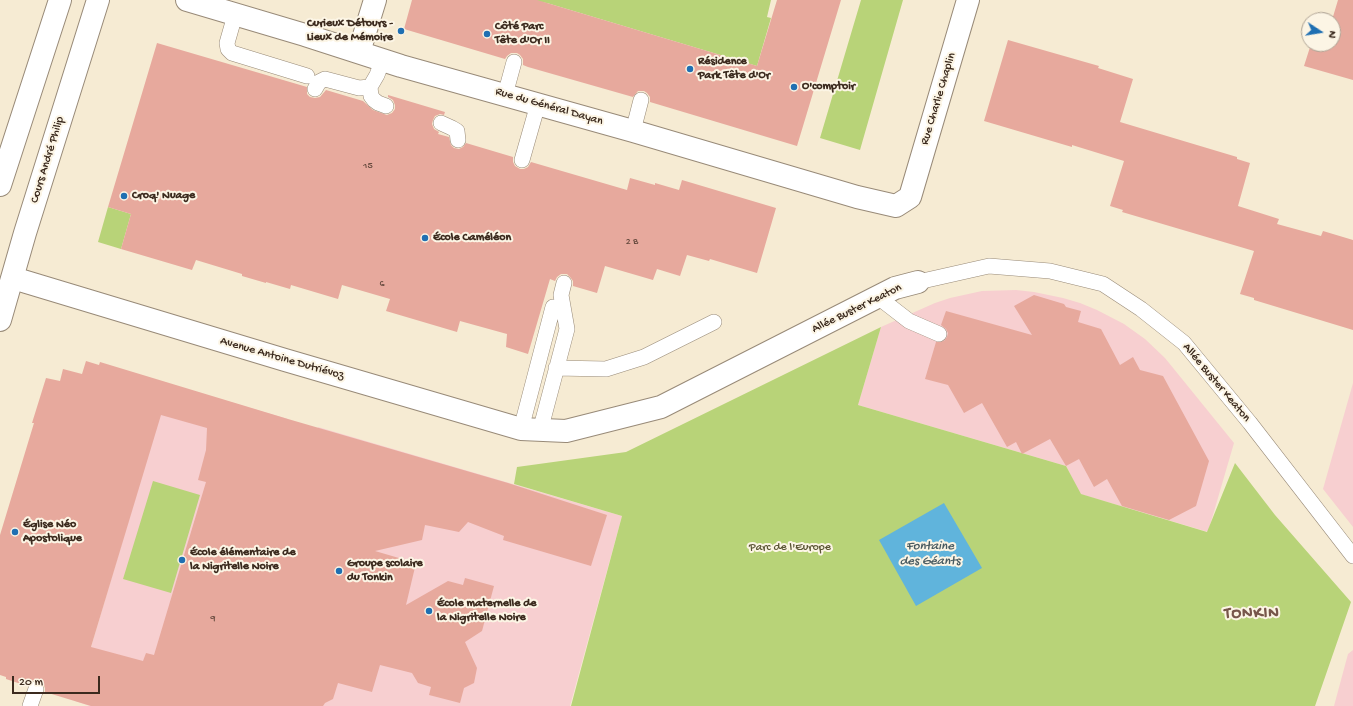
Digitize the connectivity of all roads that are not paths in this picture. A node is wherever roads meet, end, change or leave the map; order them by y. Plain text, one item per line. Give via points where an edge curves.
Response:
1 (60, 0) edge
2 (98, 0) edge
3 (187, 0) edge
4 (376, 0) edge
5 (968, 0) edge
6 (235, 15) junction
7 (359, 52) junction
8 (383, 60) junction
9 (514, 62) dead end
10 (306, 76) dead end
11 (370, 87) junction
12 (315, 89) dead end
13 (505, 95) junction
14 (642, 100) dead end
15 (538, 104) junction
16 (386, 106) dead end
17 (441, 123) dead end
18 (633, 131) junction
19 (458, 140) dead end
20 (522, 160) dead end
21 (0, 185) edge
22 (910, 197) joint
23 (6, 276) edge
24 (918, 282) joint
25 (564, 284) dead end
26 (878, 297) junction
27 (553, 307) dead end
28 (0, 320) edge
29 (714, 322) dead end
30 (939, 334) dead end
31 (556, 368) junction
32 (530, 430) junction
33 (566, 431) joint
34 (1353, 556) edge
35 (36, 689) dead end
36 (30, 706) edge

1 - 21 street
2 - 23 street, Cours André Philip
3 - 6 street, Rue du Général Dayan
4 - 7 street
5 - 22 street, Rue Charlie Chaplin
6 - 7 street, Rue du Général Dayan
6 - 10 lane via 227,43 232,53
7 - 8 street, Rue du Général Dayan
8 - 11 lane via 378,75
8 - 13 street, Rue du Général Dayan
9 - 13 lane
11 - 12 lane via 359,88 326,79 319,82
11 - 16 lane via 374,100
13 - 15 street, Rue du Général Dayan
14 - 18 lane
15 - 18 street, Rue du Général Dayan
15 - 20 lane
17 - 19 lane via 457,132
18 - 22 street, Rue du Général Dayan via 857,197 896,206
23 - 28 street, Cours André Philip
23 - 32 street, Avenue Antoine Dutriévoz
24 - 26 street, Allée Buster Keaton via 895,288
24 - 34 lane, Allée Buster Keaton via 989,266 1050,271 1103,284 1142,309 1184,343
25 - 31 lane via 561,295 567,329
26 - 30 lane via 909,321
26 - 33 street, Allée Buster Keaton via 661,407
27 - 32 lane
29 - 31 lane via 644,357 606,369
31 - 32 lane
32 - 33 street, Avenue Antoine Dutriévoz
35 - 36 lane

